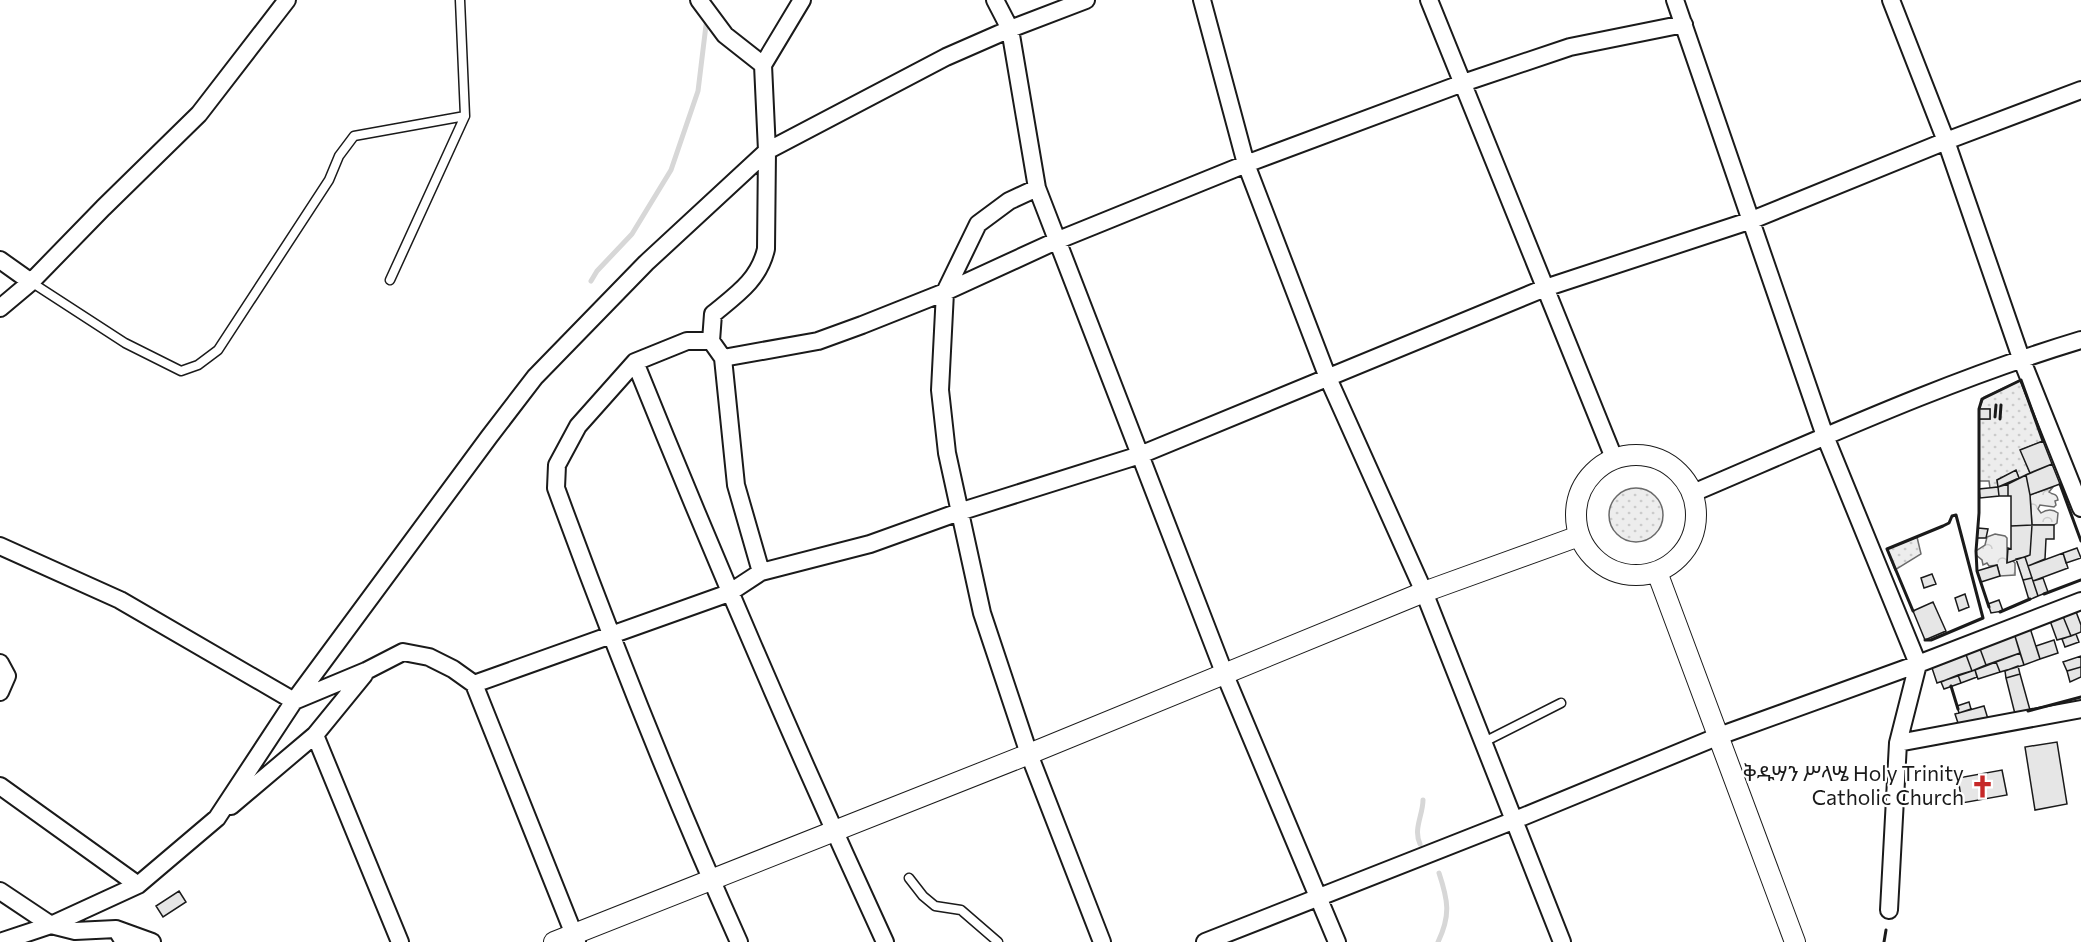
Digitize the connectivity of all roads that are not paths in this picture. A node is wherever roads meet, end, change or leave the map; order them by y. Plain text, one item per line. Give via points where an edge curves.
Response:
1 (287, 0) edge
2 (460, 0) edge
3 (699, 0) edge
4 (802, 0) edge
5 (995, 0) edge
6 (1086, 0) edge
7 (1202, 0) edge
8 (1430, 0) edge
9 (1675, 0) edge
10 (1891, 0) edge
11 (1684, 24) junction
12 (1010, 29) junction
13 (763, 65) junction
14 (1463, 83) junction
15 (2081, 90) edge
16 (465, 116) junction
17 (1946, 141) junction
18 (767, 151) junction
19 (1246, 164) junction
20 (1037, 189) junction
21 (1752, 220) junction
22 (1056, 241) junction
23 (0, 260) edge
24 (390, 280) dead end
25 (31, 282) junction
26 (1545, 288) junction
27 (945, 292) junction
28 (0, 308) edge
29 (2081, 340) edge
30 (711, 341) junction
31 (723, 358) junction
32 (2021, 358) junction
33 (635, 362) junction
34 (1328, 378) junction
35 (1825, 436) junction
36 (1140, 455) junction
37 (1614, 459) junction
38 (1693, 493) junction
39 (2081, 508) edge
40 (959, 512) junction
41 (1579, 536) junction
42 (0, 546) edge
43 (761, 572) junction
44 (1657, 572) junction
45 (1424, 592) junction
46 (729, 593) junction
47 (2081, 601) edge
48 (610, 635) junction
49 (0, 663) edge
50 (1918, 664) junction
51 (366, 671) junction
52 (1225, 675) junction
53 (474, 684) junction
54 (0, 692) edge
55 (294, 701) junction
56 (1561, 704) dead end
57 (2081, 709) edge
58 (315, 735) junction
59 (1719, 736) junction
60 (1484, 742) junction
61 (1898, 743) junction
62 (1029, 754) junction
63 (0, 786) edge
64 (217, 818) junction
65 (1515, 820) junction
66 (834, 831) junction
67 (909, 878) dead end
68 (711, 879) junction
69 (138, 885) junction
70 (0, 891) edge
71 (1318, 896) junction
72 (1889, 910) dead end
73 (51, 925) junction
74 (120, 936) edge
75 (576, 938) edge
76 (0, 942) edge
77 (152, 942) edge
78 (400, 942) edge
79 (554, 942) edge
80 (739, 942) edge
81 (885, 942) edge
82 (998, 942) edge
83 (1102, 942) edge
84 (1205, 942) edge
85 (1337, 942) edge
86 (1562, 942) edge
87 (1795, 942) edge

1 - 25 street via 199,114
2 - 16 lane
3 - 13 street via 725,35
4 - 13 street
5 - 12 street
6 - 12 street
7 - 19 street
8 - 14 street
9 - 11 street
10 - 17 street
11 - 14 street via 1570,47
11 - 21 street
12 - 18 street via 946,57
12 - 20 street
13 - 18 street
14 - 19 street
14 - 26 street
15 - 17 street
16 - 24 lane
16 - 25 lane via 354,135 218,350 198,366 181,371 125,343
17 - 21 street
17 - 32 street
18 - 30 street via 762,265 754,278 713,314
18 - 55 street via 646,263 535,377
19 - 22 street
19 - 34 street
20 - 22 street
20 - 27 street via 1009,201 978,224
21 - 26 street
21 - 35 street
22 - 27 street
22 - 36 street
23 - 25 street
25 - 28 street
26 - 34 street
26 - 37 street
27 - 31 street via 818,341
27 - 40 street via 940,390
29 - 32 street
30 - 31 street
30 - 33 street via 687,341
31 - 43 street via 736,486
32 - 35 street
32 - 39 street
33 - 46 street
33 - 48 street via 578,426 557,465 556,488
34 - 36 street
34 - 45 street
35 - 38 street
35 - 50 street
36 - 40 street
36 - 52 street
37 - 38 street via 1633,454 1669,464
37 - 41 street via 1585,482 1577,500 1575,519
38 - 44 street via 1695,531 1687,548
40 - 43 street via 870,544
40 - 62 street via 982,613
41 - 44 street via 1588,554 1602,567 1639,576
41 - 45 street
42 - 55 street via 120,600
43 - 46 street
44 - 59 street
45 - 52 street
45 - 60 street
46 - 48 street
46 - 66 street
47 - 50 street
48 - 53 street
48 - 68 street
49 - 54 street via 7,676
50 - 59 street
50 - 61 street
51 - 53 street via 403,652 429,657
51 - 55 street
51 - 58 street
52 - 62 street
52 - 71 street
53 - 75 street
55 - 64 street
56 - 60 lane
57 - 61 street
58 - 64 street
58 - 78 street
59 - 65 street
59 - 87 street
60 - 65 street
61 - 72 street
62 - 66 street
62 - 83 street
63 - 69 street
64 - 69 street
65 - 71 street
65 - 86 street
66 - 68 street
66 - 81 street
67 - 82 lane via 935,906 961,910
68 - 75 street
68 - 80 street
69 - 73 street
70 - 73 street
71 - 84 street
71 - 85 street
73 - 74 street
73 - 76 street
74 - 77 street
75 - 79 street

